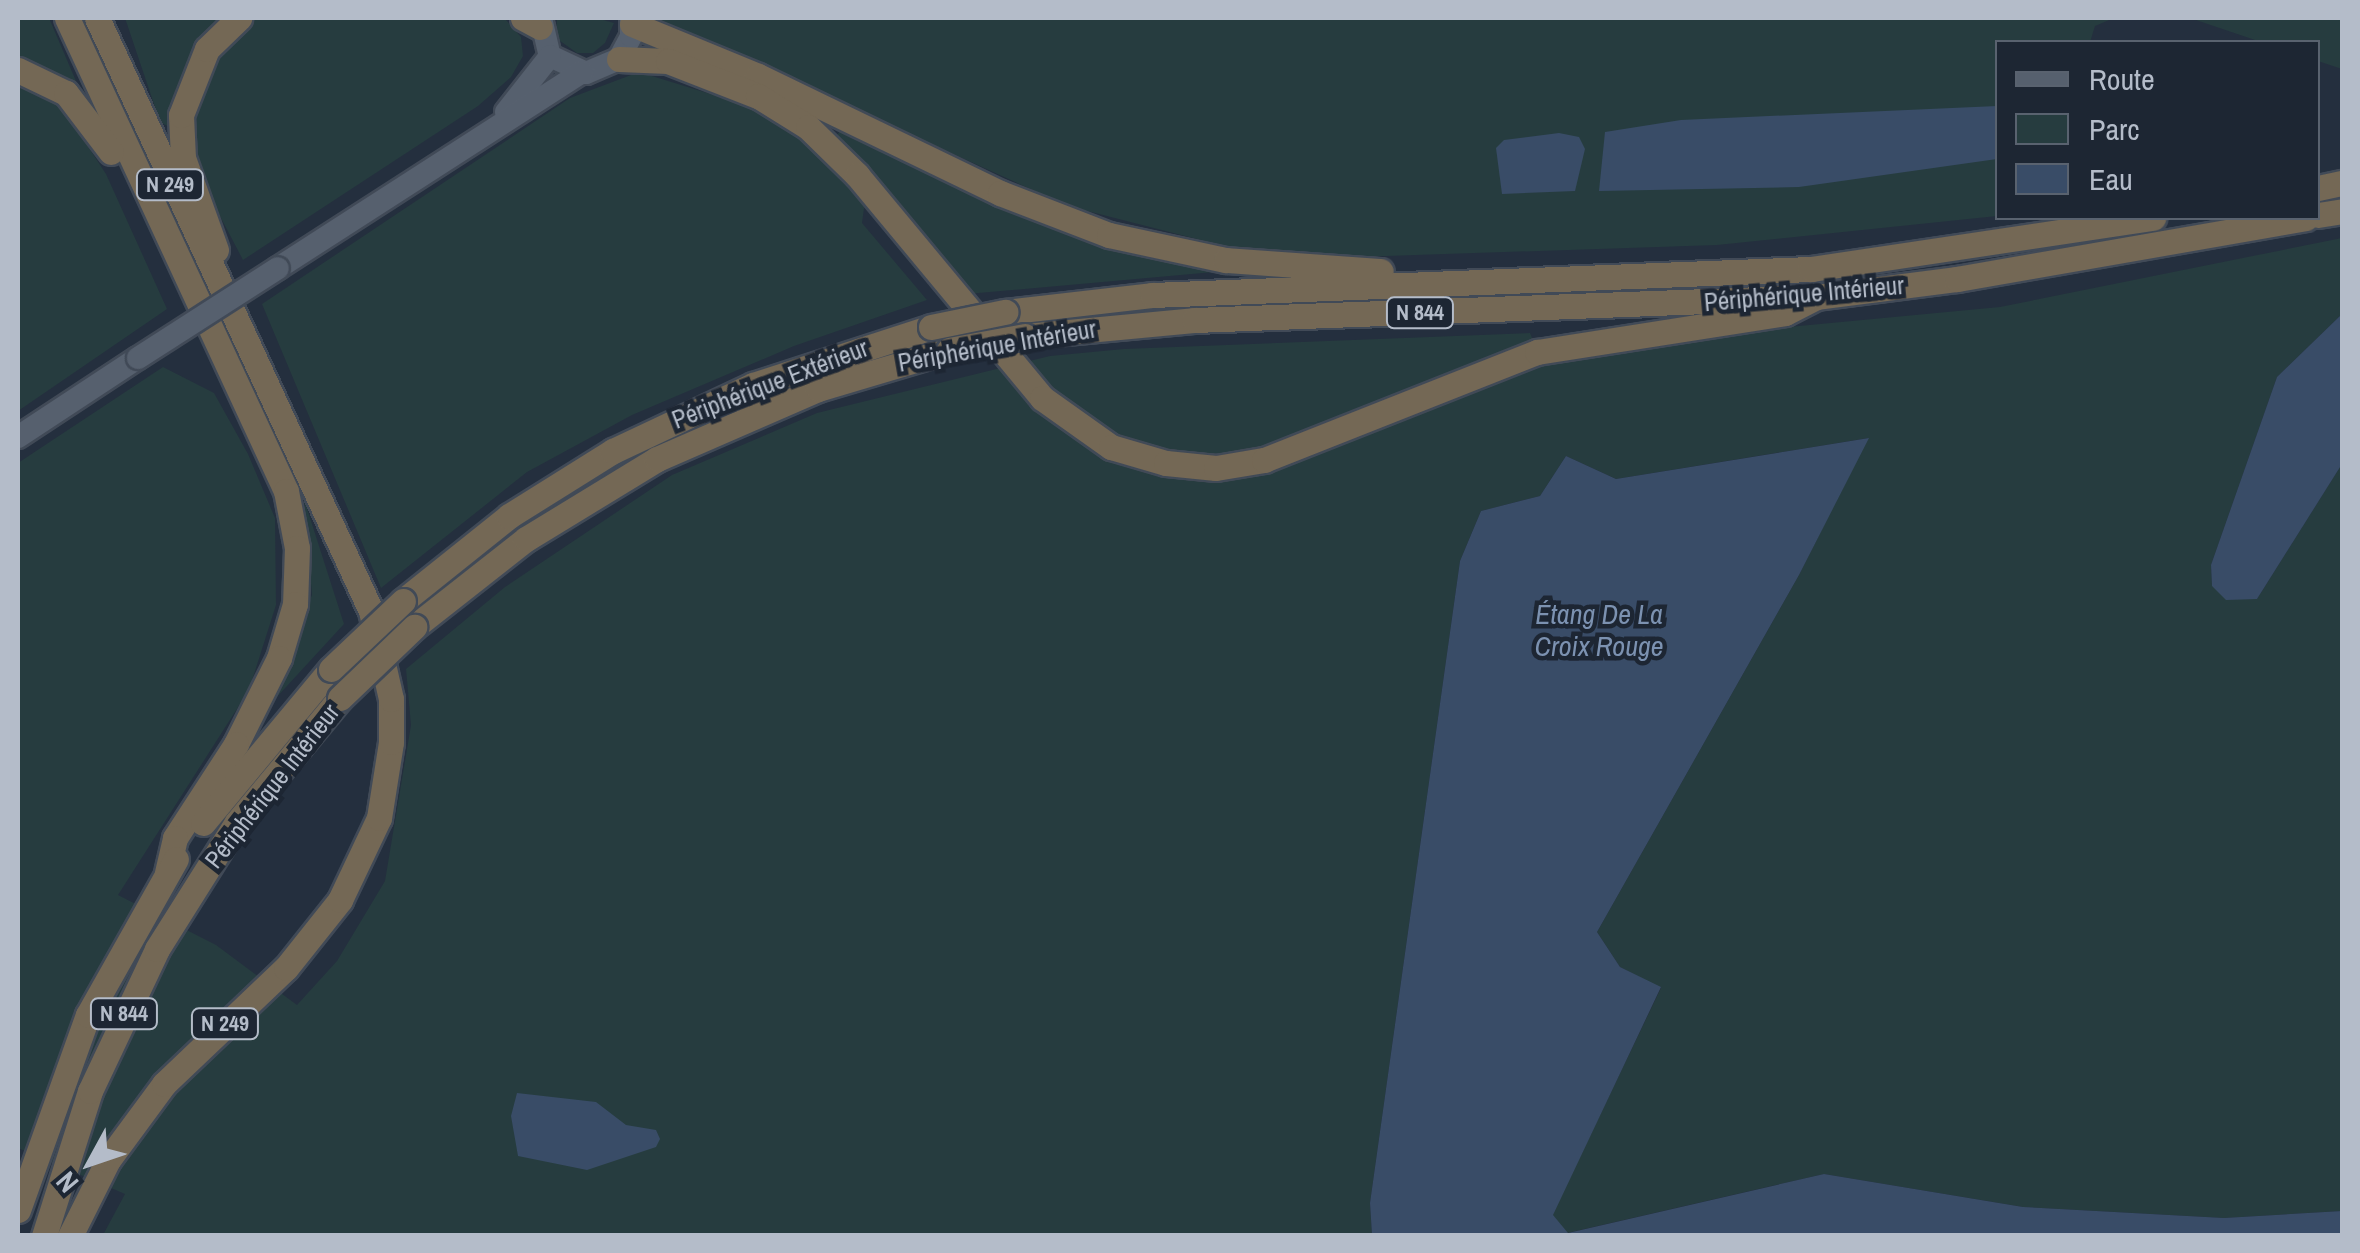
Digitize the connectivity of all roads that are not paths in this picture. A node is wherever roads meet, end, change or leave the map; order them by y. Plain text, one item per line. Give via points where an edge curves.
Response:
1 (67, 18) edge
2 (97, 18) edge
3 (239, 18) edge
4 (631, 20) edge
5 (534, 21) edge
6 (550, 56) junction
7 (619, 59) junction
8 (18, 70) edge
9 (582, 72) junction
10 (496, 124) junction
11 (2140, 220) edge
12 (2295, 220) edge
13 (1487, 285) junction
14 (1816, 297) junction
15 (215, 340) junction
16 (250, 350) junction
17 (18, 437) edge
18 (190, 829) junction
19 (18, 1210) edge
20 (44, 1236) edge
21 (70, 1236) edge

1 - 15 highway, N 249
2 - 16 highway, N 249
3 - 16 highway via 194,71 180,138
4 - 7 main road
4 - 13 highway via 1000,193 1109,235 1292,268 1460,270
5 - 6 main road
6 - 9 main road
6 - 10 main road
7 - 9 main road
7 - 14 highway via 668,60 758,96 808,127 1042,398 1111,447 1166,463 1216,468 1264,460 1536,352 1784,312
8 - 15 highway via 58,86 98,130
9 - 10 main road
10 - 17 main road, bridge
11 - 13 highway, Périphérique Extérieur / N 844 via 1826,268
12 - 14 highway, Périphérique Intérieur / N 844
13 - 18 highway, Périphérique Extérieur / N 844, bridge via 1152,295 1005,312 930,327 752,385 613,451 509,516 331,669
14 - 20 highway, Périphérique Intérieur / N 844, bridge via 1194,320 1025,336 949,350 818,389 657,459 526,539 414,627 340,698 219,849 128,1006
15 - 18 highway, N 249 via 286,491 298,575 286,638 267,686
16 - 21 highway, N 249 via 348,555 382,649 391,742 386,790 366,849 308,942 164,1084 85,1200
18 - 19 highway, Périphérique Extérieur / N 844 via 88,1015

